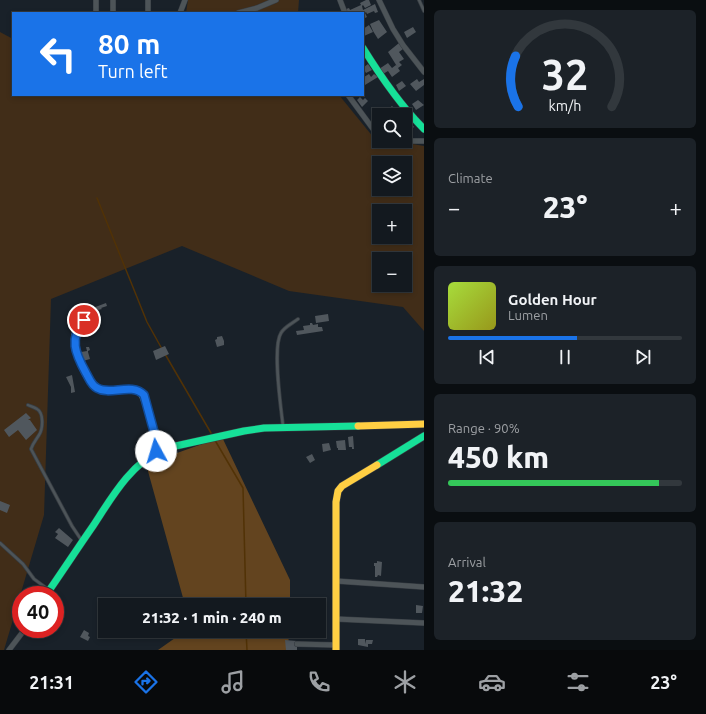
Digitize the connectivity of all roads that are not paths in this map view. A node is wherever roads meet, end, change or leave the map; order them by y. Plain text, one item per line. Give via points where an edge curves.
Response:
1 (96, 0) edge
2 (113, 0) edge
3 (148, 0) edge
4 (185, 0) edge
5 (276, 0) edge
6 (340, 0) edge
7 (379, 0) edge
8 (419, 0) edge
9 (424, 11) edge
10 (96, 12) edge
11 (113, 12) edge
12 (148, 12) edge
13 (180, 12) edge
14 (242, 12) edge
15 (345, 12) edge
16 (364, 50) edge
17 (424, 72) edge
18 (349, 96) edge
19 (372, 128) edge
20 (424, 129) edge
21 (412, 141) edge
22 (424, 141) edge
23 (298, 319) dead end
24 (84, 320) dead end
25 (28, 405) dead end
26 (424, 424) edge
27 (283, 427) junction
28 (424, 436) edge
29 (159, 450) junction
30 (83, 541) junction
31 (0, 543) edge
32 (336, 581) junction
33 (41, 586) edge
34 (53, 586) edge
35 (424, 586) edge
36 (336, 619) junction
37 (424, 623) edge
38 (19, 638) edge
39 (298, 644) dead end
40 (336, 648) edge
41 (12, 649) edge

1 - 10 street
2 - 11 street
3 - 12 street
4 - 13 street
5 - 14 street
6 - 15 street
7 - 17 street via 403,45
8 - 9 lane
16 - 20 street via 411,116
18 - 19 street
21 - 22 street
23 - 27 lane via 281,332 277,344
24 - 29 street via 75,334 75,349 92,384 99,389 140,391 146,400
25 - 30 lane via 40,413 43,427 31,449 72,526
26 - 27 street
27 - 29 street via 244,431
28 - 32 street via 340,488 336,502
29 - 30 street via 138,465 117,490
30 - 34 street
31 - 33 lane via 23,564
32 - 35 street
32 - 36 street
36 - 37 street
36 - 40 street
38 - 41 street
39 - 40 street

